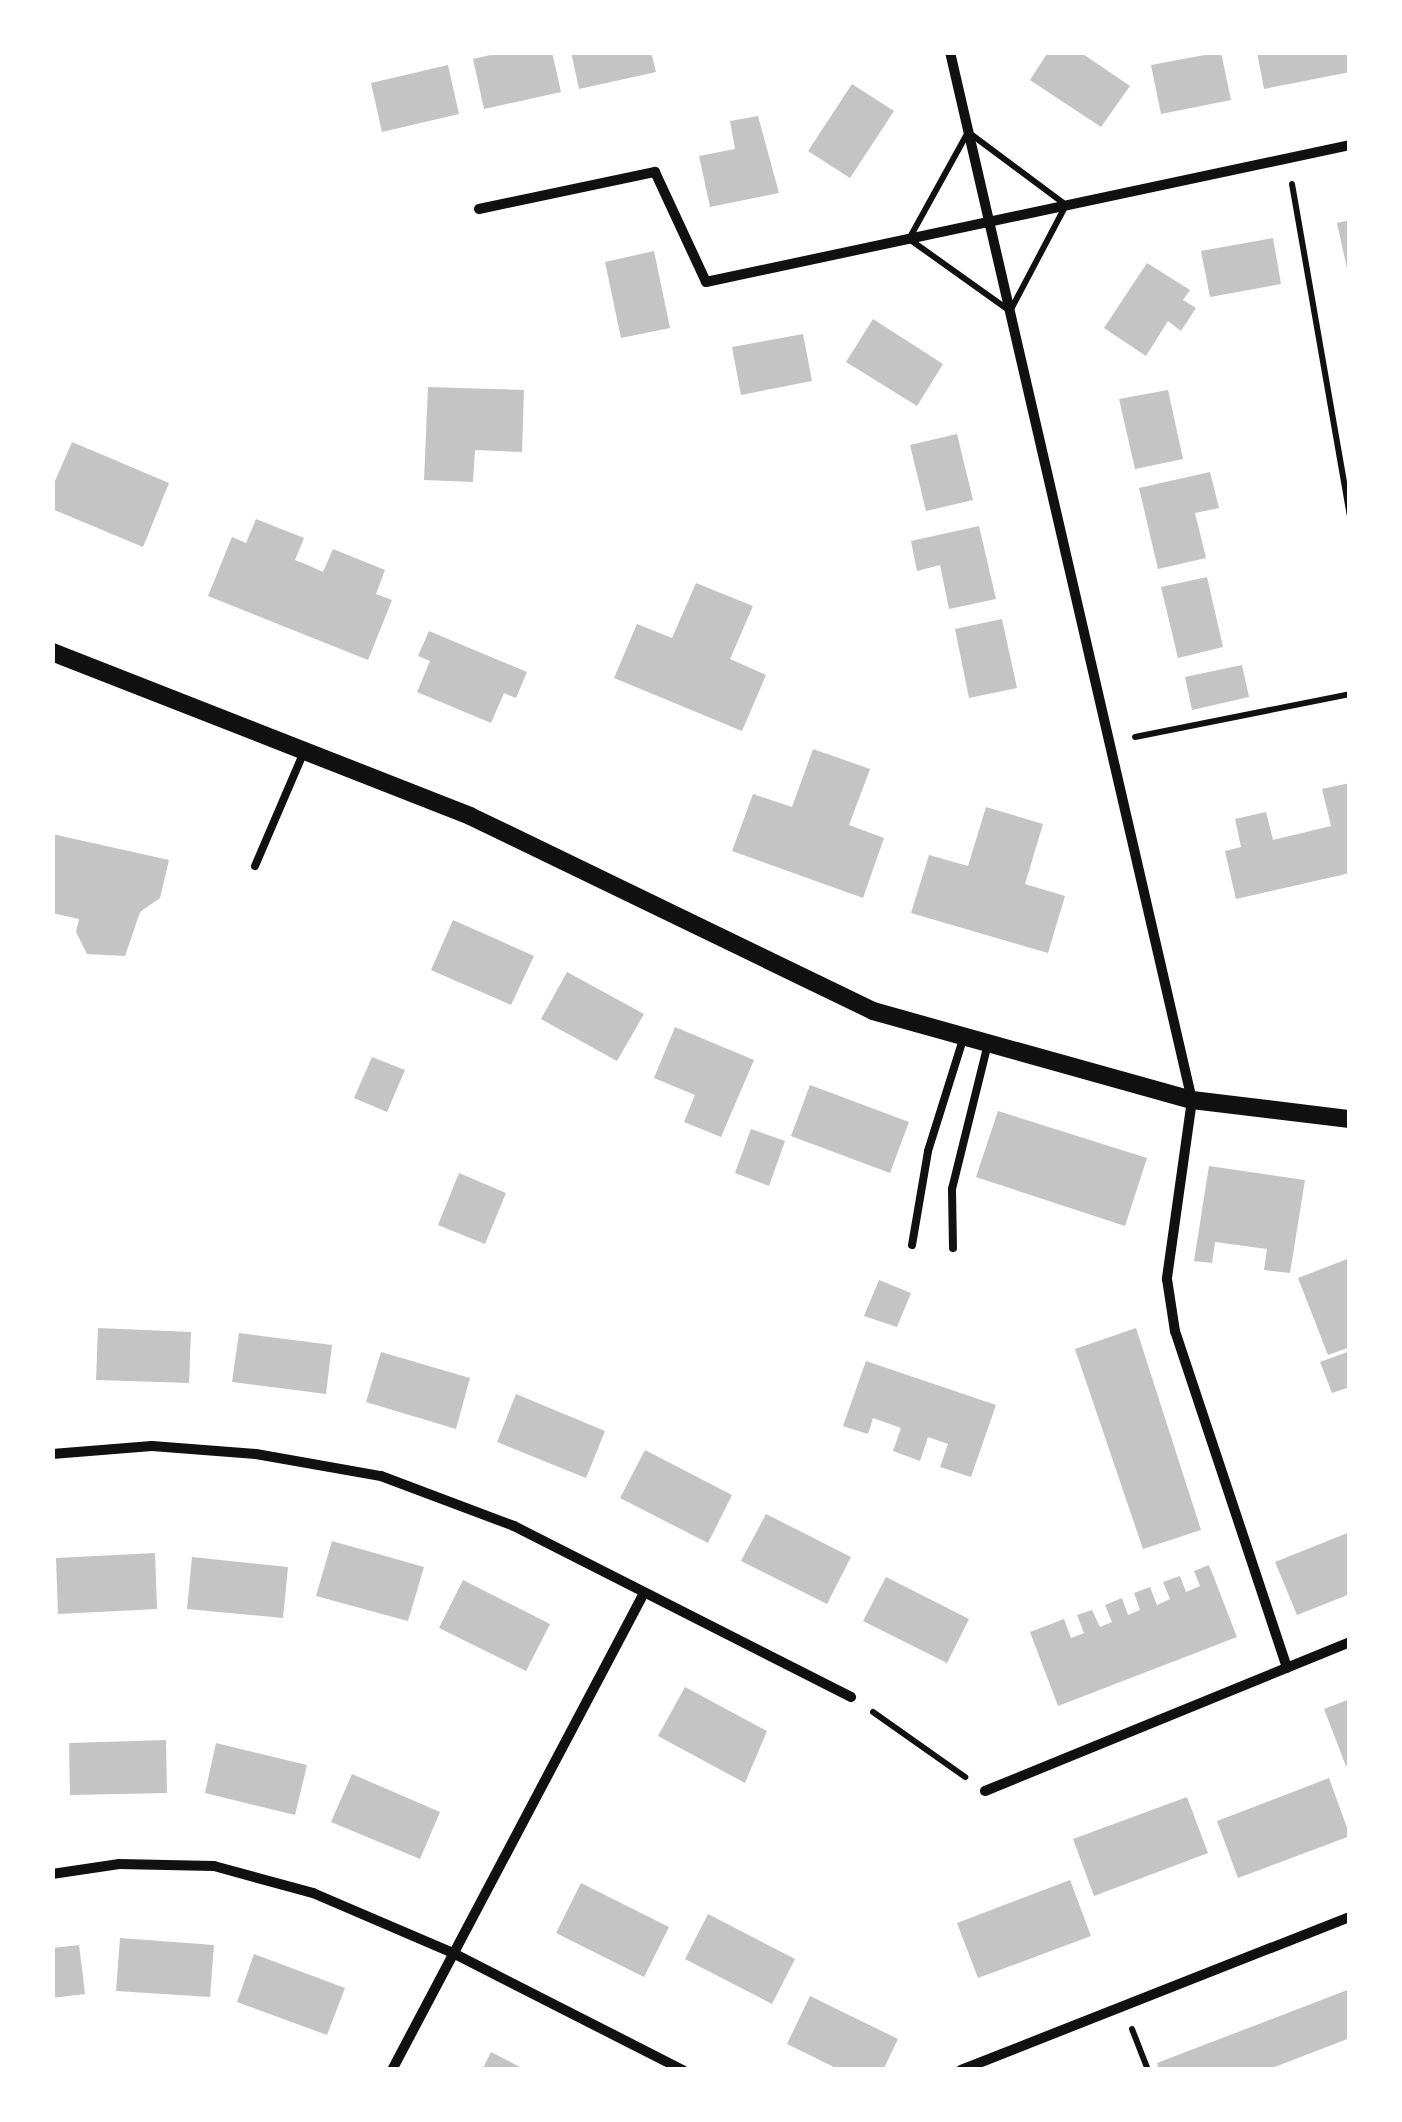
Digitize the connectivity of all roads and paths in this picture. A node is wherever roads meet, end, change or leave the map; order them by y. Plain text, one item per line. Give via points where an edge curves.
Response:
1 (950, 52) edge
2 (1350, 146) edge
3 (1287, 158) junction
4 (479, 209) dead end
5 (989, 220) junction
6 (1350, 518) edge
7 (52, 652) edge
8 (1350, 694) edge
9 (1110, 742) junction
10 (305, 750) junction
11 (255, 866) dead end
12 (964, 1036) junction
13 (988, 1043) junction
14 (1192, 1100) junction
15 (1350, 1119) edge
16 (912, 1245) dead end
17 (953, 1248) dead end
18 (52, 1454) edge
19 (643, 1595) junction
20 (1350, 1642) edge
21 (1287, 1668) junction
22 (851, 1697) joint
23 (985, 1791) joint
24 (52, 1874) edge
25 (1350, 1917) edge
26 (453, 1954) junction
27 (1123, 2004) junction
28 (392, 2070) edge
29 (682, 2070) edge
30 (962, 2070) edge
31 (1148, 2070) edge

1 - 5 street
2 - 3 street
3 - 5 street
3 - 6 path
4 - 5 street via 655,172 706,282
5 - 9 street
7 - 10 street
8 - 9 path
9 - 14 street
10 - 11 lane
10 - 12 street via 470,816 873,1011
12 - 13 street
12 - 16 lane via 928,1151
13 - 14 street
13 - 17 lane via 952,1188
14 - 15 street
14 - 21 street via 1166,1279 1175,1331
18 - 19 street via 152,1446 256,1454 381,1476 514,1526
19 - 22 street
19 - 26 street
20 - 21 street
21 - 23 street
22 - 23 path
24 - 26 street via 119,1864 214,1866 313,1893
25 - 27 street
26 - 28 street
26 - 29 street
27 - 30 street
27 - 31 path

